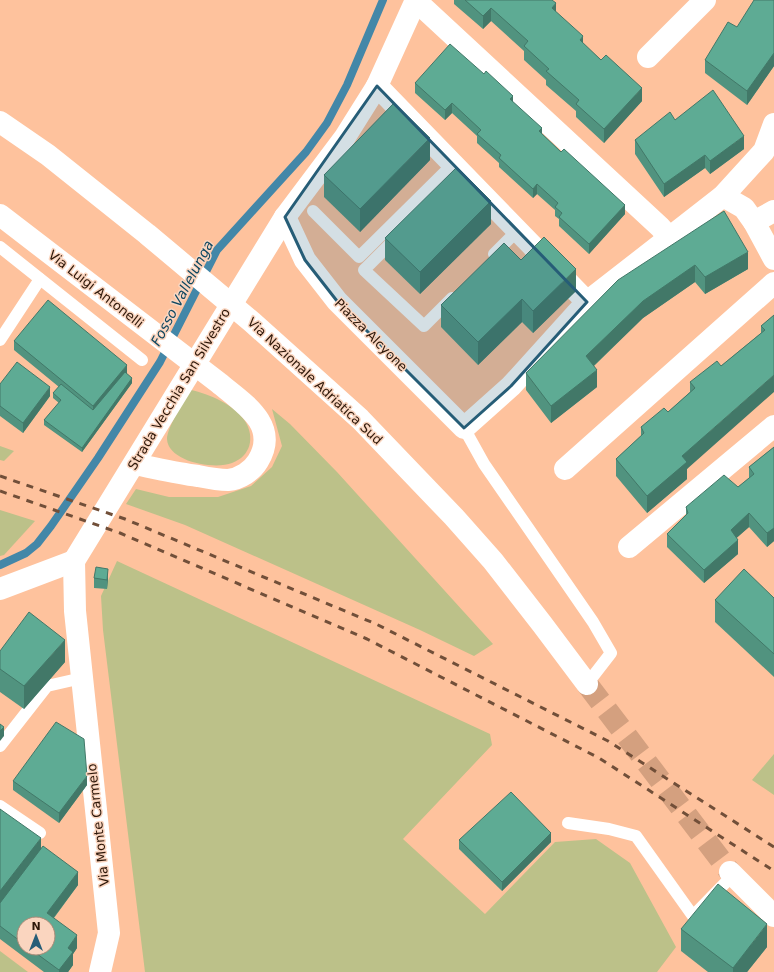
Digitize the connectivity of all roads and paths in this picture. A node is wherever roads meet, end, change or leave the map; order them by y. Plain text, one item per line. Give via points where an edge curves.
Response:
1 (415, 0) edge
2 (704, 0) edge
3 (648, 57) dead end
4 (378, 86) junction
5 (0, 122) edge
6 (774, 124) edge
7 (769, 154) edge
8 (457, 172) junction
9 (723, 196) junction
10 (313, 211) dead end
11 (774, 211) edge
12 (0, 215) edge
13 (285, 217) junction
14 (754, 222) junction
15 (518, 230) junction
16 (403, 231) edge
17 (669, 237) junction
18 (0, 247) edge
19 (774, 259) edge
20 (488, 260) edge
21 (40, 279) junction
22 (774, 283) edge
23 (461, 288) edge
24 (587, 302) junction
25 (0, 340) edge
26 (142, 360) dead end
27 (774, 426) edge
28 (464, 428) junction
29 (134, 464) junction
30 (565, 469) dead end
31 (629, 547) dead end
32 (74, 561) junction
33 (0, 589) edge
34 (82, 678) junction
35 (586, 684) joint
36 (0, 746) edge
37 (0, 806) edge
38 (568, 822) dead end
39 (40, 833) dead end
40 (732, 874) joint
41 (774, 916) edge
42 (100, 972) edge

1 - 4 street
1 - 17 street
2 - 3 street
4 - 8 street
4 - 13 street
5 - 35 street, Via Nazionale Adriatica Sud via 48,154 153,239 252,322 360,419 493,561
6 - 7 street
7 - 9 street
8 - 10 lane via 359,257
8 - 15 street
9 - 14 street via 744,208
9 - 17 street
11 - 14 street
12 - 29 street, Via Luigi Antonelli via 219,382 258,417 264,431 264,448 254,467 240,477 229,480 169,472
13 - 28 street, Piazza Alcyone via 305,260 337,301
13 - 29 street, Strada Vecchia San Silvestro
14 - 19 street
15 - 20 lane
15 - 24 street
16 - 23 lane via 364,270 424,326
17 - 24 street
18 - 21 lane, Via Luigi Antonelli
21 - 25 lane, Via Luigi Antonelli
21 - 26 lane, Via Luigi Antonelli
22 - 30 street
24 - 28 street via 511,386
27 - 31 street
28 - 35 lane via 484,464 593,622 611,653
29 - 32 street, Strada Vecchia San Silvestro
32 - 33 street
32 - 34 street, Via Monte Carmelo via 74,611
34 - 36 lane via 47,686
34 - 42 street, Via Monte Carmelo via 109,933
37 - 39 lane
38 - 40 lane via 636,836 693,916
40 - 41 street

